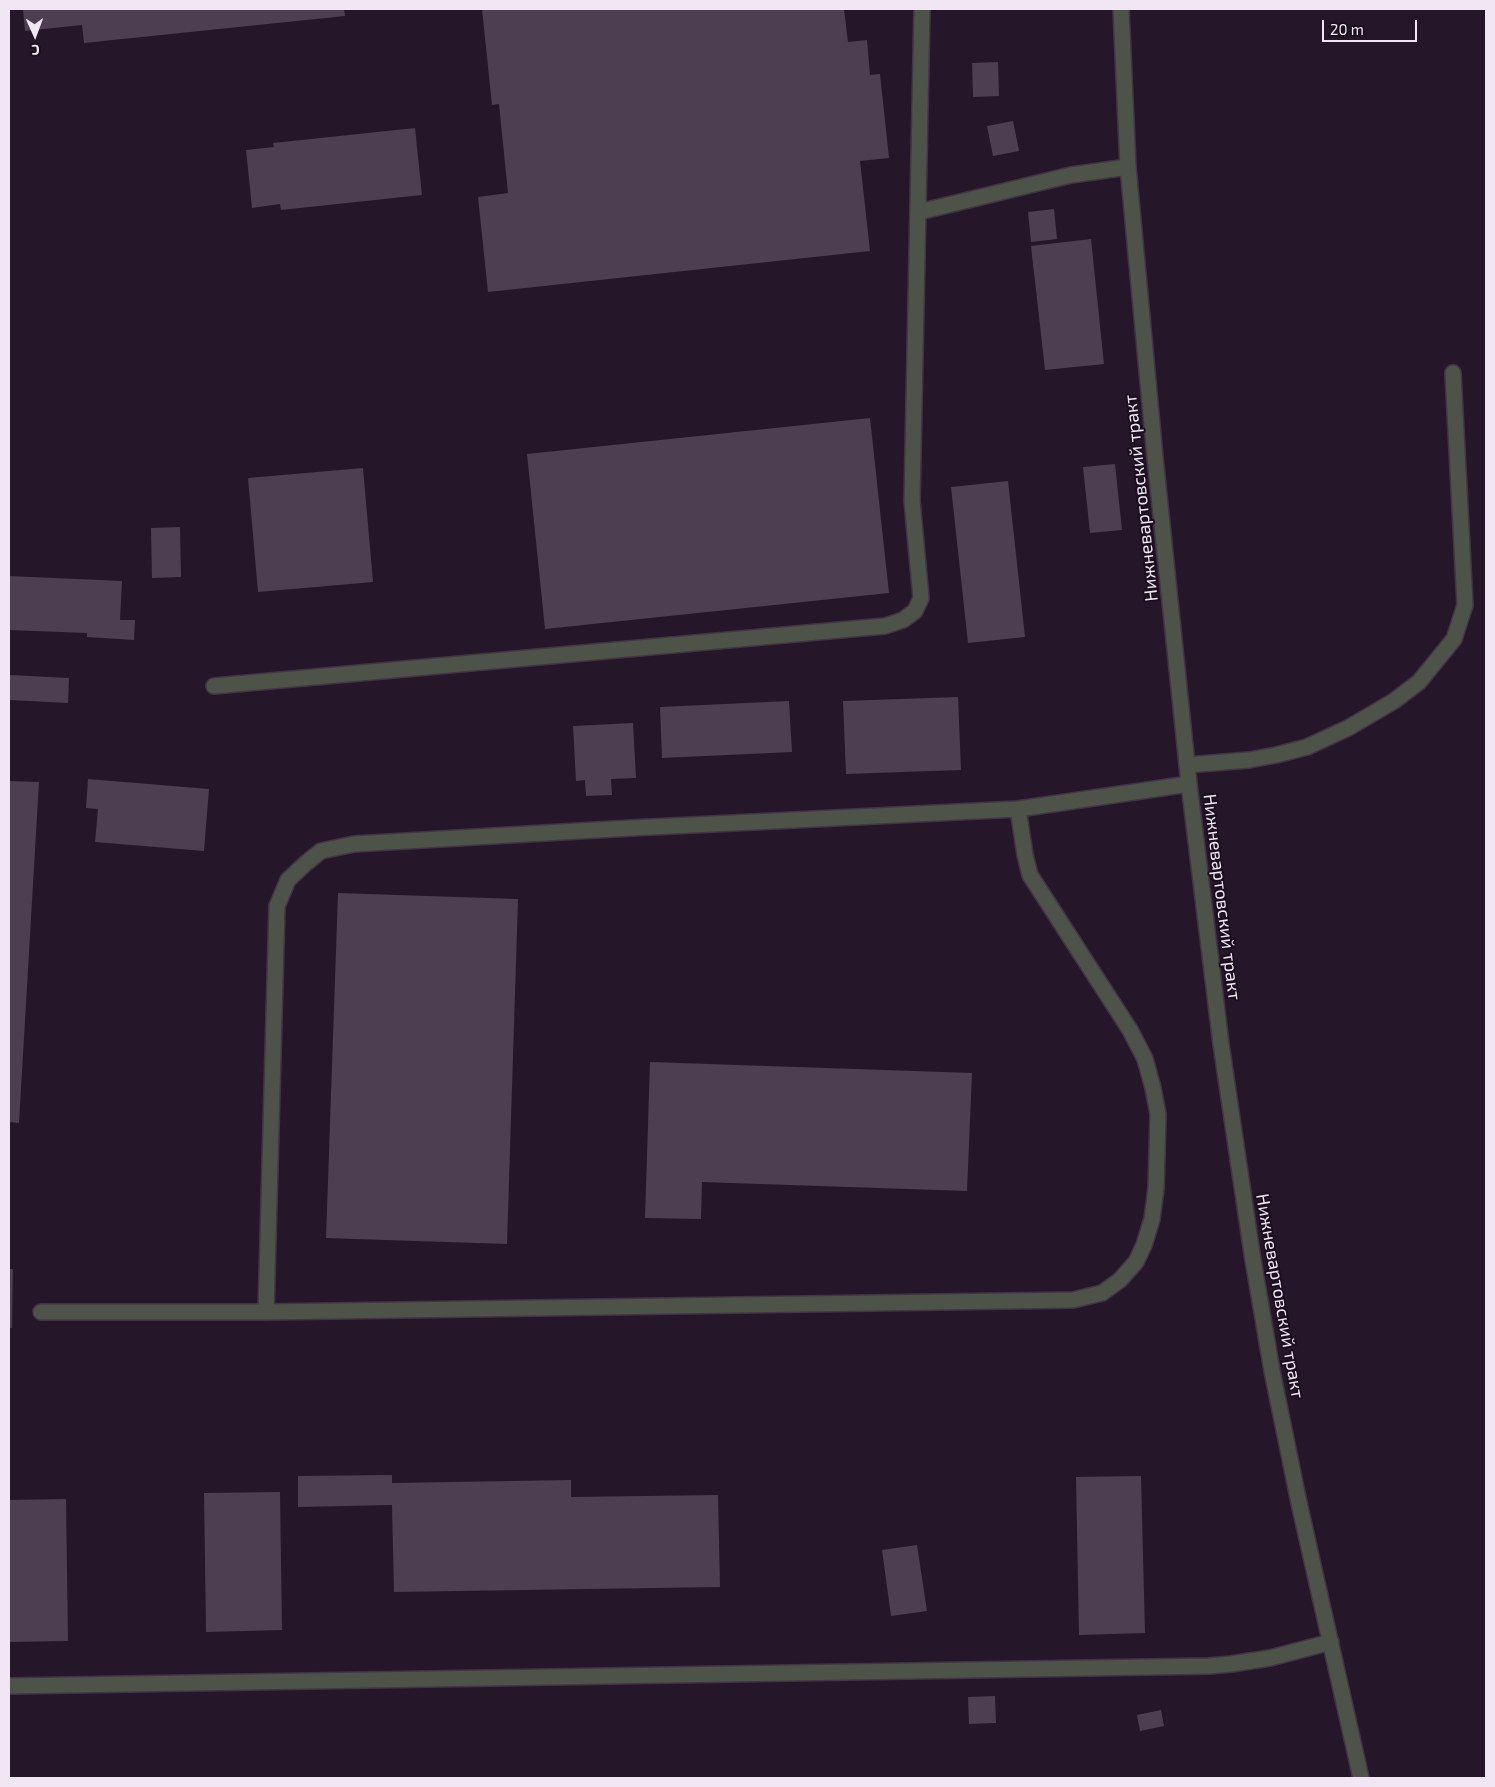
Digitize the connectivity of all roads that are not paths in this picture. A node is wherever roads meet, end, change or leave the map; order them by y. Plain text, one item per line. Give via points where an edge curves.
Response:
1 (922, 9) edge
2 (1121, 9) edge
3 (1128, 167) junction
4 (919, 212) junction
5 (1454, 374) dead end
6 (214, 686) dead end
7 (1187, 764) junction
8 (1189, 784) junction
9 (1018, 809) junction
10 (42, 1312) dead end
11 (266, 1312) junction
12 (1331, 1642) junction
13 (9, 1686) edge
14 (1361, 1778) edge

1 - 4 street
2 - 3 street, Нижневартовский тракт
3 - 4 street via 1071,175
3 - 7 street, Нижневартовский тракт via 1154,456
4 - 6 street via 912,501 921,598 915,611 903,620 885,626
5 - 7 street via 1465,605 1454,639 1419,682 1348,728 1276,755
7 - 8 street, Нижневартовский тракт
8 - 9 street
8 - 12 street, Нижневартовский тракт via 1221,1044 1252,1254 1272,1371
9 - 11 street via 354,844 321,851 288,880 277,906
9 - 11 street via 1030,875 1130,1030 1145,1059 1158,1114 1156,1188 1144,1245 1136,1262 1120,1280 1102,1293 1073,1300
10 - 11 street
12 - 13 street via 1270,1658 1209,1666
12 - 14 street, Нижневартовский тракт

